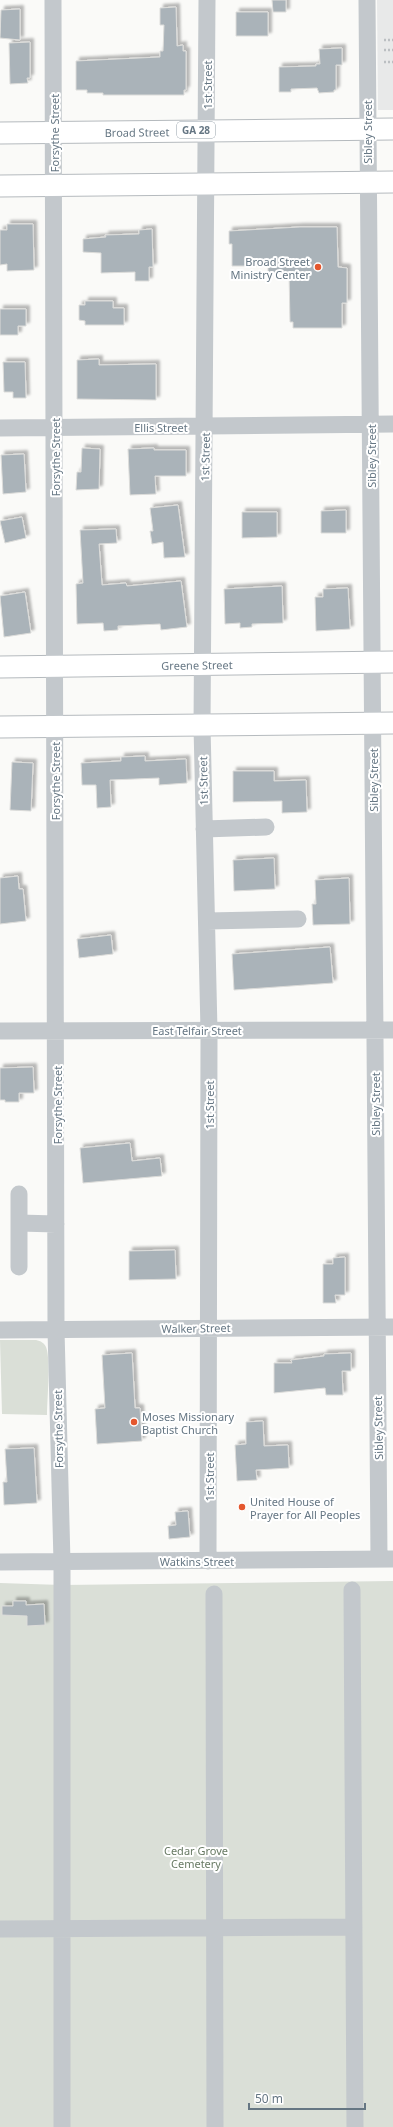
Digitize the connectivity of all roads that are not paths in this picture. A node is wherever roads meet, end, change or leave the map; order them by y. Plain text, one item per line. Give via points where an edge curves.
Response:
1 (53, 0) edge
2 (207, 0) edge
3 (367, 0) edge
4 (367, 129) junction
5 (393, 129) edge
6 (207, 130) junction
7 (54, 132) junction
8 (0, 133) edge
9 (368, 182) junction
10 (393, 182) edge
11 (206, 183) junction
12 (0, 186) edge
13 (54, 186) junction
14 (371, 424) junction
15 (393, 424) edge
16 (206, 427) junction
17 (0, 428) edge
18 (55, 428) junction
19 (383, 662) edge
20 (203, 664) junction
21 (54, 666) junction
22 (0, 667) edge
23 (383, 723) edge
24 (202, 726) junction
25 (0, 727) edge
26 (55, 727) junction
27 (266, 827) dead end
28 (204, 829) junction
29 (298, 919) dead end
30 (206, 921) junction
31 (209, 1030) junction
32 (375, 1030) junction
33 (393, 1030) edge
34 (0, 1031) edge
35 (57, 1031) junction
36 (19, 1194) dead end
37 (19, 1223) junction
38 (56, 1224) junction
39 (19, 1267) dead end
40 (210, 1327) junction
41 (385, 1328) edge
42 (0, 1330) edge
43 (56, 1330) junction
44 (386, 1559) edge
45 (208, 1561) junction
46 (0, 1562) edge
47 (62, 1562) junction
48 (352, 1590) dead end
49 (214, 1594) dead end
50 (62, 1928) junction
51 (354, 1928) junction
52 (0, 1929) edge
53 (214, 1929) junction
54 (62, 2127) edge
55 (215, 2127) edge
56 (355, 2127) edge

1 - 7 street, Forsythe Street
2 - 6 street, 1st Street
3 - 4 street, Sibley Street
4 - 5 main road, Broad Street / GA 28
4 - 6 main road, Broad Street / GA 28
4 - 9 street, Sibley Street
6 - 7 main road, Broad Street / GA 28
6 - 11 street, 1st Street
7 - 8 main road, Broad Street / GA 28
7 - 13 street, Forsythe Street
9 - 10 main road
9 - 11 main road
9 - 14 street, Sibley Street
11 - 13 main road
11 - 16 street, 1st Street
12 - 13 main road
13 - 18 street, Forsythe Street
14 - 15 street, Ellis Street
14 - 16 street, Ellis Street
14 - 19 street, Sibley Street
16 - 18 street, Ellis Street
16 - 20 street, 1st Street
17 - 18 street, Ellis Street
18 - 21 street, Forsythe Street
19 - 20 main road, Greene Street
19 - 23 street, Sibley Street
20 - 21 main road, Greene Street
20 - 24 street, 1st Street
21 - 22 main road, Greene Street
21 - 26 street, Forsythe Street
23 - 24 main road
23 - 32 street, Sibley Street
24 - 26 main road
24 - 28 street, 1st Street
25 - 26 main road
26 - 35 street, Forsythe Street
27 - 28 street
28 - 30 street, 1st Street
29 - 30 street
30 - 31 street, 1st Street
31 - 32 street, East Telfair Street
31 - 35 street, East Telfair Street
31 - 40 street, 1st Street
32 - 33 street, East Telfair Street
32 - 41 street, Sibley Street
34 - 35 street, East Telfair Street
35 - 38 street, Forsythe Street
36 - 37 street
37 - 38 street
37 - 39 street
38 - 43 street, Forsythe Street
40 - 41 street, Walker Street
40 - 43 street, Walker Street
40 - 45 street, 1st Street
41 - 44 street, Sibley Street
42 - 43 street, Walker Street
43 - 47 street, Forsythe Street
44 - 45 street, Watkins Street
45 - 47 street, Watkins Street
46 - 47 street, Watkins Street
47 - 50 street, Forsythe Street
48 - 51 street
49 - 53 street
50 - 52 street
50 - 53 street
50 - 54 street, Forsythe Street
51 - 53 street
51 - 56 street
53 - 55 street

